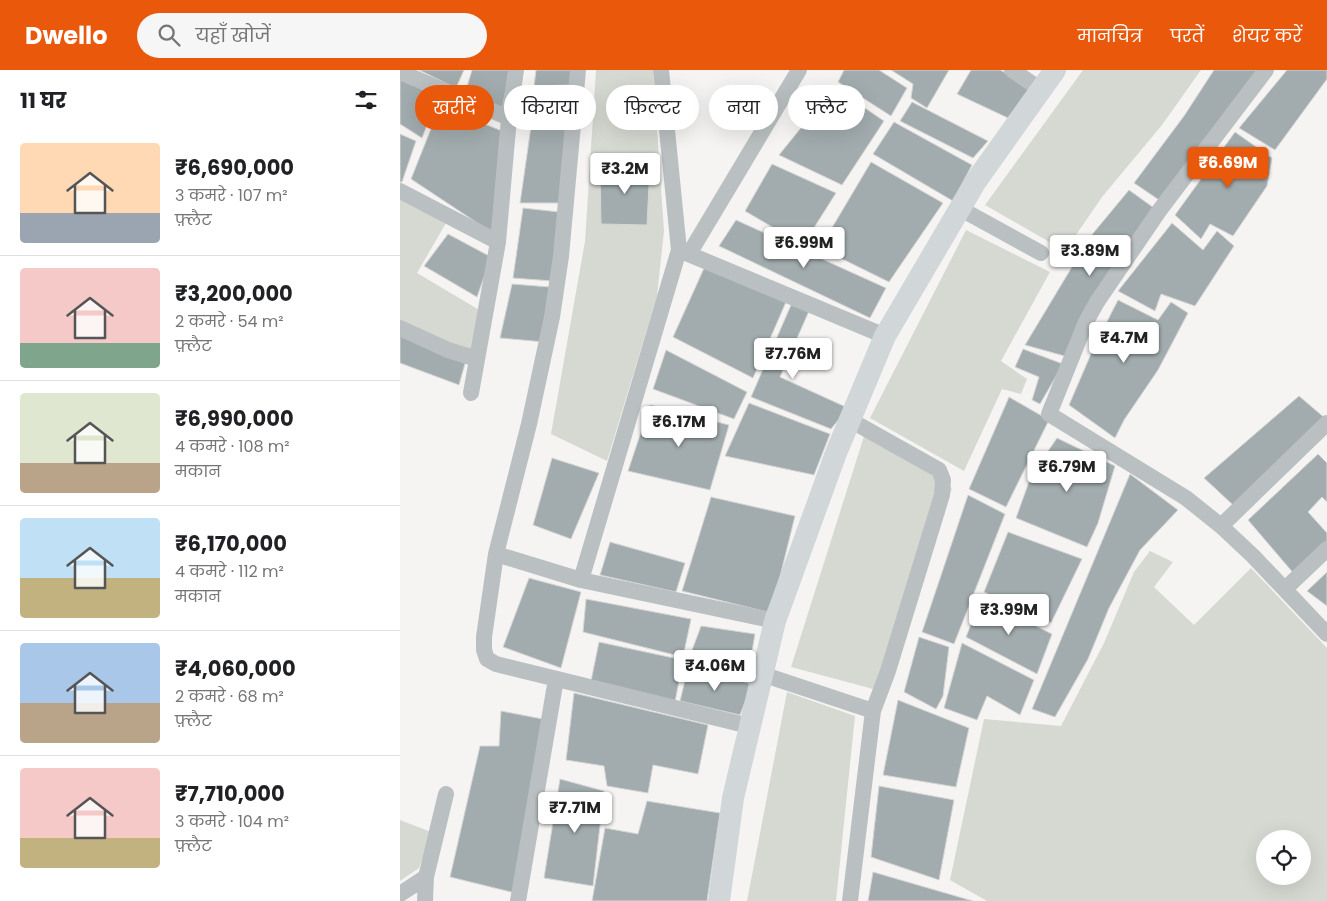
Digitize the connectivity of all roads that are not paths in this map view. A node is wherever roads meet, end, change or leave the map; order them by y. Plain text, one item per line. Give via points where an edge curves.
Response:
1 (516, 70) edge
2 (578, 70) edge
3 (661, 70) edge
4 (800, 70) edge
5 (1012, 70) edge
6 (1055, 70) edge
7 (1266, 70) edge
8 (400, 72) edge
9 (514, 85) edge
10 (1040, 89) junction
11 (504, 116) edge
12 (508, 130) edge
13 (400, 191) edge
14 (959, 208) junction
15 (498, 242) junction
16 (684, 252) junction
17 (1041, 253) dead end
18 (400, 328) edge
19 (885, 336) junction
20 (477, 359) junction
21 (471, 393) dead end
22 (850, 420) junction
23 (1327, 424) edge
24 (1221, 526) junction
25 (1327, 549) edge
26 (496, 554) junction
27 (581, 580) junction
28 (1285, 589) junction
29 (775, 621) junction
30 (1327, 634) edge
31 (762, 674) junction
32 (556, 679) junction
33 (873, 711) junction
34 (750, 726) junction
35 (446, 794) dead end
36 (426, 877) junction
37 (400, 894) edge
38 (425, 901) edge
39 (518, 901) edge
40 (719, 901) edge
41 (850, 901) edge

1 - 9 street
2 - 26 street via 552,317
3 - 16 street
4 - 16 street
5 - 10 street
6 - 10 street
7 - 24 street via 1170,196 1097,302 1049,414 1186,498
8 - 11 street
10 - 14 street
12 - 15 street
13 - 15 street
14 - 17 street
14 - 19 street
15 - 20 street
16 - 19 street
16 - 27 street
18 - 20 street
19 - 22 street
20 - 21 street
22 - 29 street
22 - 33 street via 939,470 943,480 942,495
23 - 24 street
24 - 28 street
25 - 28 street
26 - 27 street
26 - 32 street via 484,637 487,659
27 - 29 street
28 - 30 street
29 - 31 street
31 - 33 street
31 - 34 street
32 - 34 street
32 - 39 street
33 - 41 street
34 - 40 street via 732,798
35 - 36 street
36 - 37 street
36 - 38 street

